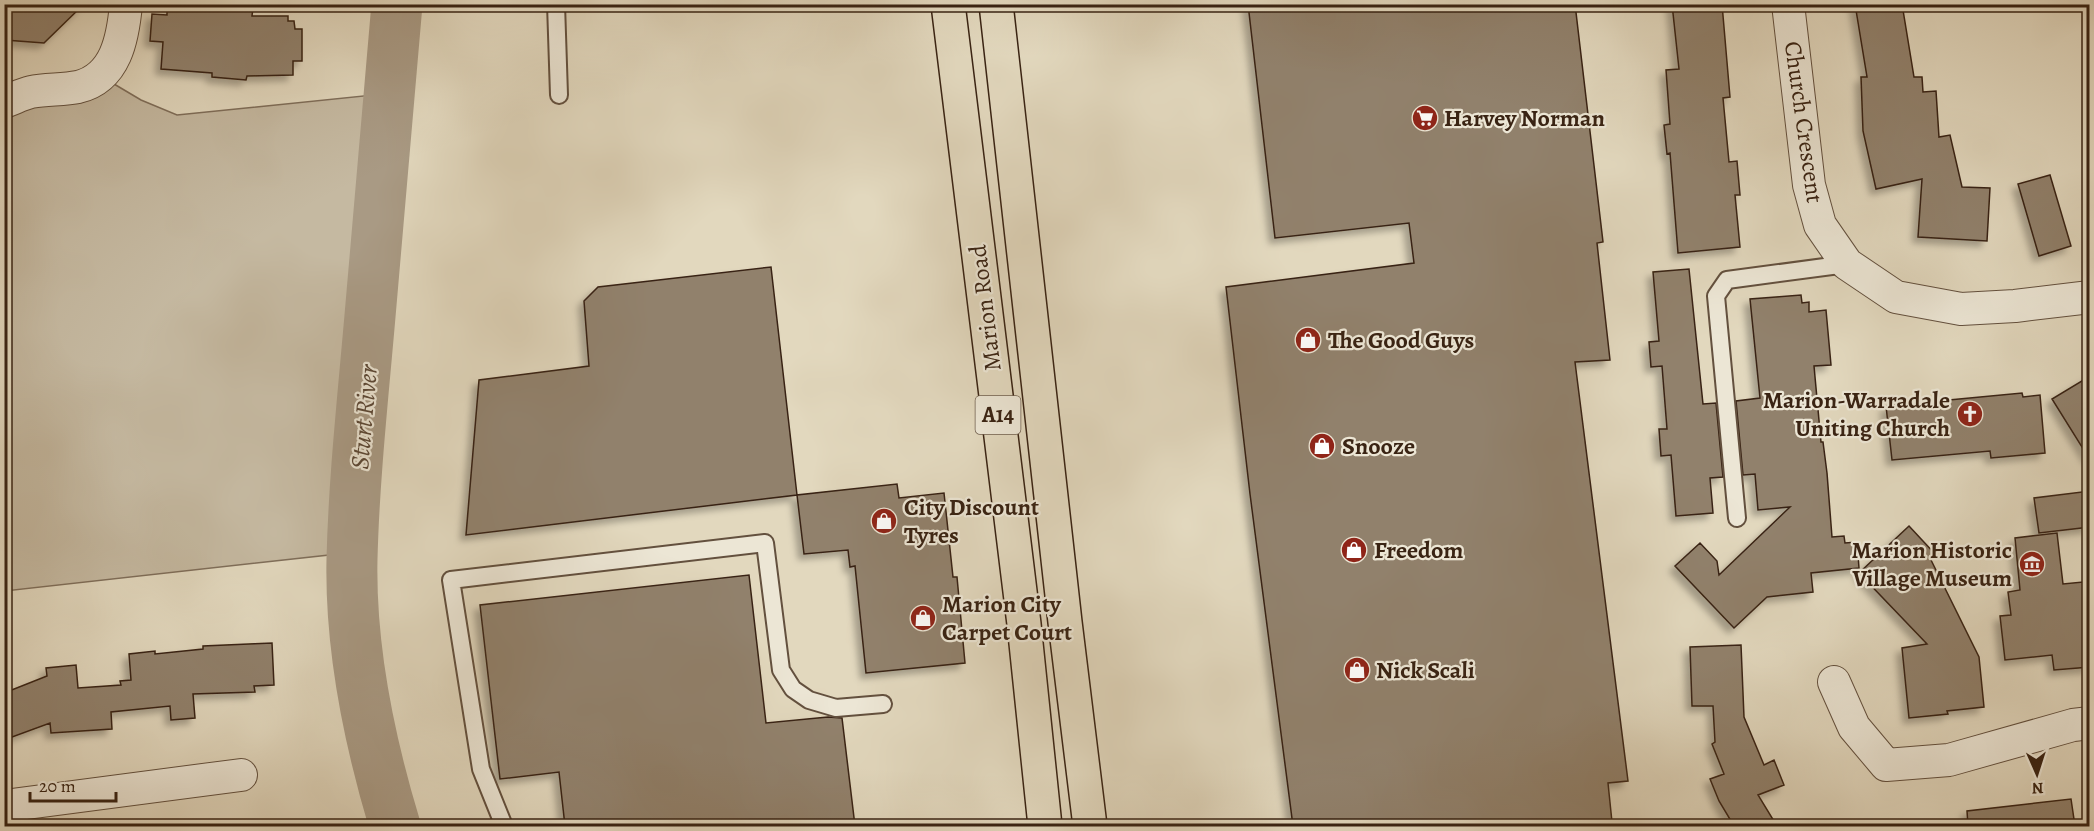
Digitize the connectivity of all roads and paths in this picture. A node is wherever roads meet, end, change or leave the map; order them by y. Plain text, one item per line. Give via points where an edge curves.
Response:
1 (126, 4) edge
2 (556, 4) edge
3 (948, 4) edge
4 (996, 4) edge
5 (1788, 4) edge
6 (559, 95) dead end
7 (4, 102) edge
8 (1847, 264) junction
9 (2090, 297) edge
10 (1737, 518) dead end
11 (1834, 682) dead end
12 (883, 704) dead end
13 (2090, 723) edge
14 (241, 775) dead end
15 (4, 806) edge
16 (504, 826) edge
17 (1045, 826) edge
18 (1090, 826) edge

1 - 7 street via 117,55 102,76 80,87 31,92
2 - 6 lane
3 - 17 main road, Marion Road / A14
4 - 18 main road, Marion Road / A14
5 - 8 street, Church Crescent via 1809,185 1820,225
8 - 9 street, Church Crescent via 1896,297 1961,309
8 - 10 lane via 1727,280 1716,296
11 - 13 street via 1854,727 1886,765 1949,760
12 - 16 lane via 836,708 809,700 793,689 782,670 765,543 451,580 481,769
14 - 15 street

